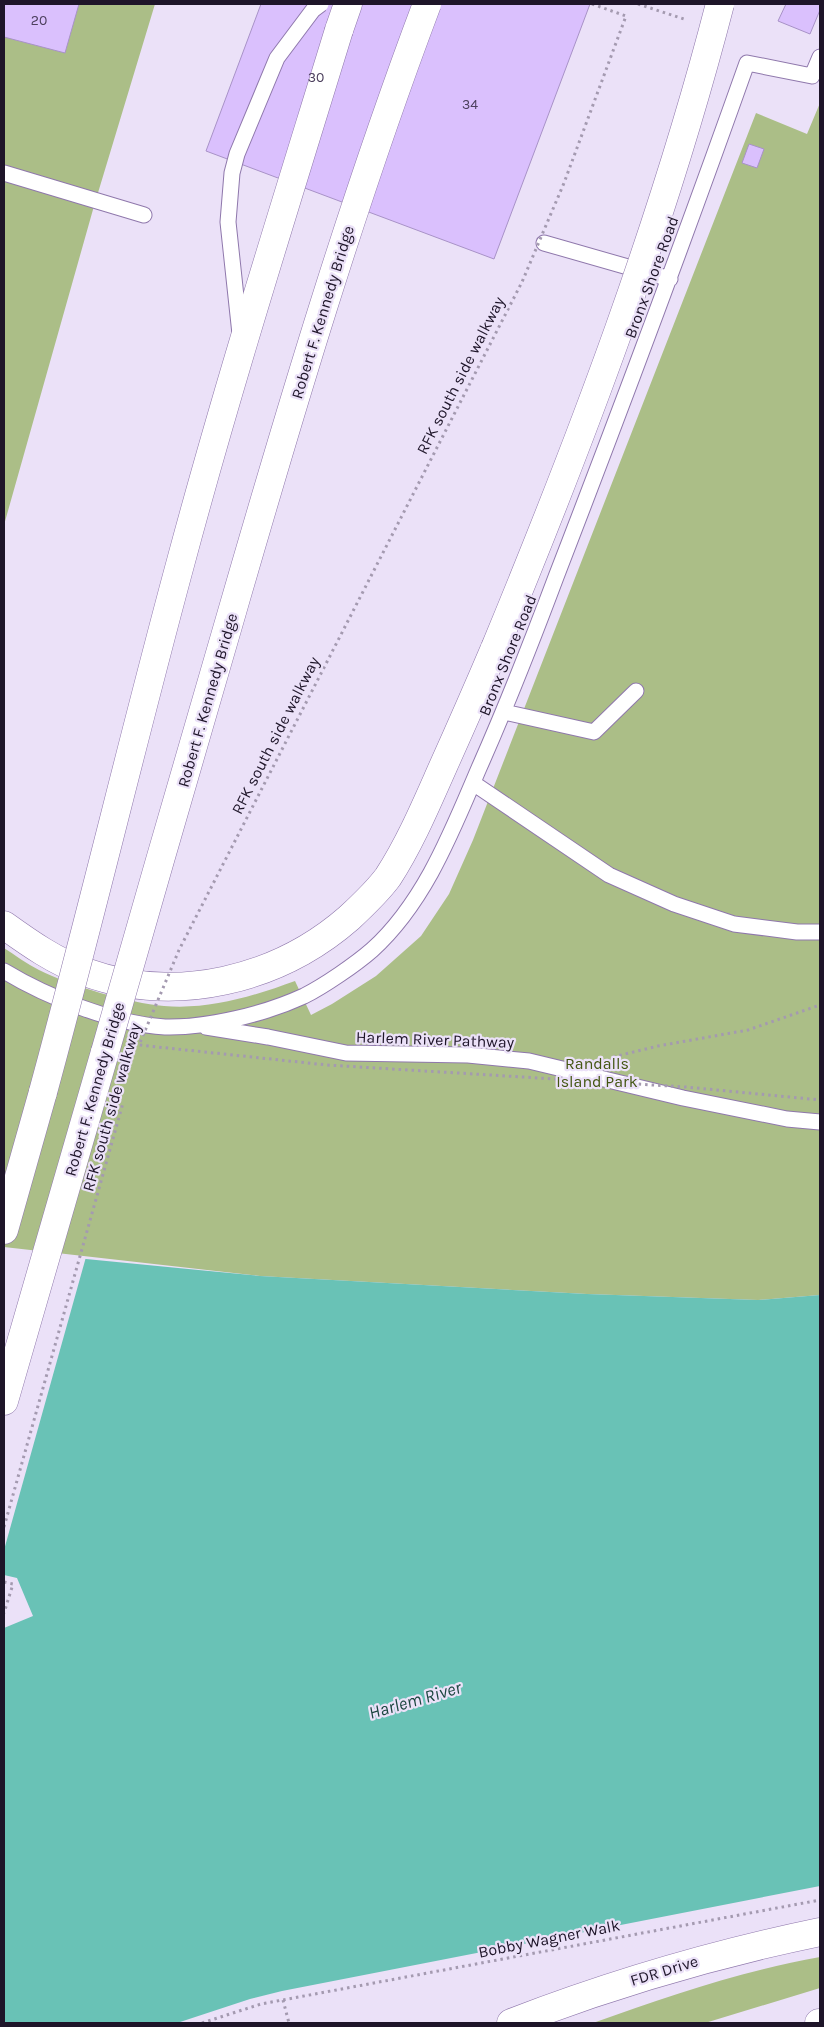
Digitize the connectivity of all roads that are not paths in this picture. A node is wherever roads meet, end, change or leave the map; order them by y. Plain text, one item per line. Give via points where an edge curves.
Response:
1 (321, 4) edge
2 (348, 4) edge
3 (426, 4) edge
4 (720, 4) edge
5 (820, 57) edge
6 (4, 173) edge
7 (144, 215) dead end
8 (544, 243) dead end
9 (670, 279) junction
10 (241, 345) junction
11 (636, 691) dead end
12 (504, 712) junction
13 (473, 783) junction
14 (4, 925) edge
15 (820, 932) edge
16 (4, 971) edge
17 (195, 1026) junction
18 (820, 1122) edge
19 (4, 1230) edge
20 (4, 1401) edge
21 (820, 1932) edge
22 (511, 2023) edge

1 - 10 lane, bridge via 277,58 232,173 228,222
2 - 10 highway, bridge
3 - 20 highway, Robert F. Kennedy Bridge, bridge via 325,297
4 - 14 highway, bridge via 688,121 627,306 550,515 496,648 427,803 387,878 367,902 322,940 272,966 209,984 154,987 84,972
5 - 9 lane, Bronx Shore Road via 812,76 747,63
6 - 7 lane
8 - 9 lane
9 - 12 lane, Bronx Shore Road
10 - 19 highway, bridge
11 - 12 lane via 594,732
12 - 13 lane, Bronx Shore Road
13 - 15 lane via 609,875 674,904 734,924
13 - 17 lane, Bronx Shore Road via 454,830 416,897 372,950 306,995 243,1016
16 - 17 lane, Bronx Shore Road via 42,992 125,1020 162,1027
17 - 18 lane, Harlem River Pathway via 346,1053 468,1055 529,1061 787,1120
21 - 22 highway, FDR Drive via 756,1945 656,1972

